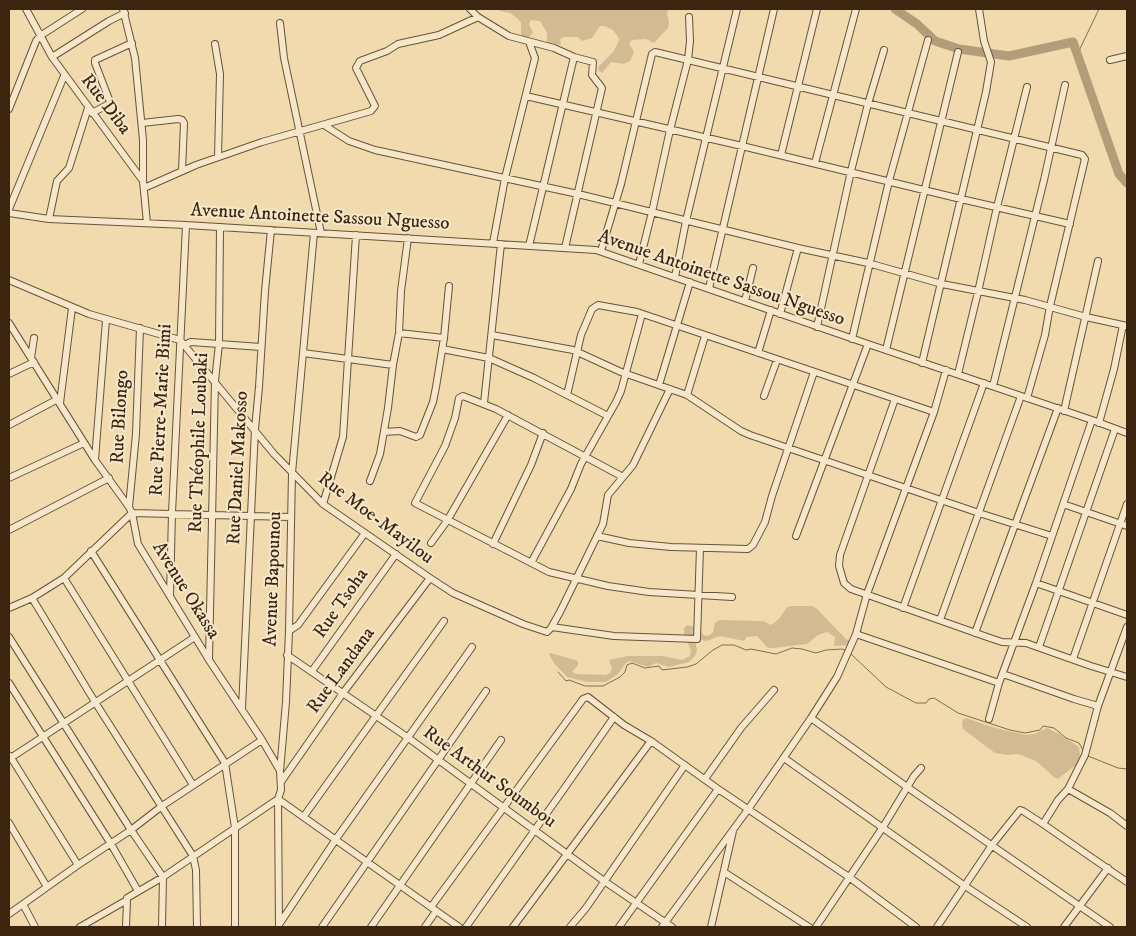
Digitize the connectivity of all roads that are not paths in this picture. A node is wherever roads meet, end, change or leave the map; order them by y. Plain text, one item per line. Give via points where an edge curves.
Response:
1 (26, 9) edge
2 (82, 9) edge
3 (470, 9) edge
4 (737, 9) edge
5 (774, 9) edge
6 (817, 9) edge
7 (856, 9) edge
8 (979, 9) edge
9 (124, 11) edge
10 (478, 17) junction
11 (689, 17) dead end
12 (280, 23) dead end
13 (40, 36) junction
14 (928, 40) dead end
15 (529, 42) junction
16 (132, 43) junction
17 (215, 44) dead end
18 (884, 50) dead end
19 (958, 52) dead end
20 (1127, 56) edge
21 (52, 57) junction
22 (574, 57) junction
23 (688, 60) junction
24 (1110, 60) dead end
25 (722, 69) junction
26 (64, 76) junction
27 (758, 78) junction
28 (1064, 86) dead end
29 (797, 87) junction
30 (1027, 87) dead end
31 (526, 96) junction
32 (833, 96) junction
33 (868, 104) junction
34 (563, 105) junction
35 (9, 108) edge
36 (90, 110) junction
37 (596, 113) junction
38 (908, 113) junction
39 (635, 122) junction
40 (942, 122) junction
41 (142, 123) junction
42 (324, 125) junction
43 (670, 130) junction
44 (977, 130) junction
45 (300, 131) junction
46 (1014, 137) junction
47 (707, 138) junction
48 (742, 146) junction
49 (1051, 146) junction
50 (781, 155) junction
51 (218, 157) junction
52 (815, 163) junction
53 (182, 171) junction
54 (851, 171) junction
55 (505, 178) junction
56 (888, 181) junction
57 (143, 185) junction
58 (542, 187) junction
59 (924, 190) junction
60 (578, 194) junction
61 (961, 199) junction
62 (614, 203) junction
63 (997, 207) junction
64 (9, 209) edge
65 (652, 212) junction
66 (9, 213) edge
67 (1034, 216) junction
68 (49, 219) junction
69 (686, 220) junction
70 (147, 223) junction
71 (1070, 224) junction
72 (186, 225) junction
73 (220, 227) junction
74 (271, 230) junction
75 (724, 230) junction
76 (314, 233) junction
77 (322, 233) junction
78 (356, 235) junction
79 (408, 238) junction
80 (493, 243) junction
81 (501, 244) junction
82 (529, 246) junction
83 (565, 248) junction
84 (798, 248) junction
85 (598, 250) junction
86 (832, 255) junction
87 (1098, 261) dead end
88 (868, 263) junction
89 (639, 264) junction
90 (754, 268) dead end
91 (905, 273) junction
92 (675, 277) junction
93 (9, 280) edge
94 (690, 282) junction
95 (942, 284) junction
96 (449, 286) dead end
97 (709, 288) junction
98 (978, 292) junction
99 (1014, 297) junction
100 (745, 301) junction
101 (1050, 306) junction
102 (72, 308) junction
103 (771, 310) junction
104 (642, 314) junction
105 (780, 314) junction
106 (1086, 317) junction
107 (106, 320) junction
108 (9, 324) edge
109 (1125, 325) edge
110 (676, 326) junction
111 (817, 327) junction
112 (140, 328) junction
113 (399, 333) junction
114 (492, 334) junction
115 (705, 336) junction
116 (34, 338) dead end
117 (444, 338) junction
118 (852, 339) junction
119 (182, 343) junction
120 (219, 344) junction
121 (868, 344) junction
122 (261, 347) junction
123 (442, 349) junction
124 (886, 350) junction
125 (577, 352) junction
126 (303, 353) junction
127 (758, 353) junction
128 (347, 358) junction
129 (490, 358) junction
130 (33, 360) junction
131 (777, 360) junction
132 (922, 362) junction
133 (393, 365) junction
134 (946, 370) junction
135 (814, 372) junction
136 (626, 373) junction
137 (9, 374) edge
138 (958, 374) junction
139 (215, 382) junction
140 (984, 383) junction
141 (659, 385) junction
142 (853, 385) junction
143 (993, 386) junction
144 (670, 390) junction
145 (687, 395) junction
146 (567, 396) junction
147 (764, 396) dead end
148 (1024, 397) junction
149 (895, 399) junction
150 (59, 401) junction
151 (484, 403) junction
152 (1061, 410) junction
153 (934, 412) junction
154 (508, 415) junction
155 (608, 416) junction
156 (1096, 421) junction
157 (9, 424) edge
158 (255, 429) junction
159 (1115, 429) junction
160 (384, 432) junction
161 (542, 433) junction
162 (1127, 433) edge
163 (84, 443) junction
164 (788, 448) junction
165 (586, 456) junction
166 (95, 460) junction
167 (825, 460) junction
168 (292, 473) junction
169 (867, 475) junction
170 (623, 477) junction
171 (9, 478) edge
172 (109, 478) junction
173 (370, 480) dead end
174 (906, 488) junction
175 (942, 500) junction
176 (323, 504) junction
177 (1063, 504) junction
178 (1127, 504) edge
179 (131, 510) junction
180 (1085, 512) junction
181 (172, 513) junction
182 (978, 513) junction
183 (212, 514) junction
184 (251, 516) junction
185 (292, 517) junction
186 (447, 521) junction
187 (1014, 524) junction
188 (1124, 525) edge
189 (9, 530) edge
190 (365, 533) junction
191 (597, 536) junction
192 (796, 536) dead end
193 (1052, 536) junction
194 (431, 543) dead end
195 (493, 544) junction
196 (700, 548) junction
197 (91, 552) junction
198 (396, 554) junction
199 (531, 563) junction
200 (64, 578) junction
201 (430, 578) junction
202 (575, 579) junction
203 (1036, 583) junction
204 (1058, 591) junction
205 (866, 594) junction
206 (698, 595) junction
207 (170, 596) junction
208 (732, 596) dead end
209 (32, 598) junction
210 (1094, 603) junction
211 (9, 608) edge
212 (903, 608) junction
213 (1127, 615) edge
214 (940, 620) junction
215 (444, 621) dead end
216 (1127, 627) edge
217 (549, 629) junction
218 (289, 630) junction
219 (975, 633) junction
220 (856, 634) junction
221 (9, 637) edge
222 (195, 637) junction
223 (1013, 642) junction
224 (472, 647) dead end
225 (1039, 647) junction
226 (287, 655) junction
227 (160, 659) junction
228 (209, 660) junction
229 (1073, 660) junction
230 (312, 671) junction
231 (1110, 672) junction
232 (1003, 674) junction
233 (1127, 677) edge
234 (127, 680) junction
235 (9, 683) edge
236 (999, 683) junction
237 (774, 690) dead end
238 (486, 691) dead end
239 (343, 693) junction
240 (95, 702) junction
241 (1098, 706) junction
242 (242, 708) junction
243 (375, 715) junction
244 (614, 717) junction
245 (811, 718) junction
246 (990, 719) dead end
247 (63, 724) junction
248 (42, 737) junction
249 (407, 738) junction
250 (262, 740) junction
251 (501, 740) dead end
252 (651, 741) junction
253 (9, 757) edge
254 (784, 758) junction
255 (439, 760) junction
256 (225, 764) junction
257 (685, 765) junction
258 (921, 768) dead end
259 (280, 771) junction
260 (705, 779) junction
261 (281, 782) junction
262 (470, 783) junction
263 (193, 785) junction
264 (907, 787) junction
265 (718, 788) junction
266 (1068, 789) junction
267 (278, 799) junction
268 (162, 806) junction
269 (503, 807) junction
270 (749, 808) junction
271 (304, 816) junction
272 (9, 824) edge
273 (1043, 824) junction
274 (1127, 826) edge
275 (883, 827) junction
276 (235, 828) junction
277 (734, 828) junction
278 (131, 830) junction
279 (535, 830) junction
280 (336, 839) junction
281 (111, 844) junction
282 (992, 845) junction
283 (566, 853) junction
284 (193, 856) junction
285 (368, 861) junction
286 (78, 865) junction
287 (1108, 868) junction
288 (724, 872) junction
289 (163, 876) junction
290 (849, 877) junction
291 (604, 881) junction
292 (1127, 882) edge
293 (400, 885) junction
294 (965, 886) junction
295 (47, 887) junction
296 (138, 891) junction
297 (127, 900) junction
298 (637, 903) junction
299 (23, 904) junction
300 (1080, 907) junction
301 (433, 909) junction
302 (9, 914) edge
303 (664, 925) edge
304 (712, 925) edge
305 (83, 926) edge
306 (279, 926) edge
307 (35, 927) edge
308 (126, 927) edge
309 (162, 927) edge
310 (197, 927) edge
311 (235, 927) edge
312 (322, 927) edge
313 (371, 927) edge
314 (425, 927) edge
315 (459, 927) edge
316 (466, 927) edge
317 (512, 927) edge
318 (570, 927) edge
319 (619, 927) edge
320 (672, 927) edge
321 (720, 927) edge
322 (809, 927) edge
323 (816, 927) edge
324 (916, 927) edge
325 (937, 927) edge
326 (1027, 927) edge
327 (1064, 927) edge
328 (1110, 927) edge

1 - 13 street, Rue Diba
2 - 13 street
3 - 10 street
4 - 25 street
5 - 27 street
6 - 29 street
7 - 32 street
8 - 44 street via 991,62
9 - 16 street
9 - 21 street
10 - 15 street via 509,36
10 - 42 street via 439,35 398,44 360,62 356,68 375,106 371,111
11 - 23 street
12 - 45 street
13 - 21 street, Rue Diba
13 - 35 street
14 - 38 street
15 - 22 street
15 - 31 street via 535,58
16 - 36 street via 95,60 110,102
16 - 41 street
17 - 51 street via 220,74
18 - 33 street
19 - 40 street
20 - 24 street
21 - 26 street, Rue Diba
22 - 34 street
22 - 37 street via 593,62 592,75 602,88
23 - 25 street
23 - 39 street via 652,54
23 - 43 street
25 - 27 street
25 - 47 street
26 - 36 street, Rue Diba
26 - 64 street
27 - 29 street
27 - 48 street
28 - 49 street
29 - 32 street
29 - 50 street
30 - 46 street
31 - 34 street
31 - 55 street
32 - 33 street
32 - 52 street
33 - 38 street
33 - 54 street
34 - 37 street
34 - 58 street
36 - 57 street, Rue Diba
36 - 68 street via 70,168 57,181
37 - 39 street
37 - 60 street
38 - 40 street
38 - 56 street
39 - 43 street
39 - 62 street
40 - 44 street
40 - 59 street
41 - 53 street via 182,120
41 - 57 street
42 - 45 street
42 - 55 street via 362,146
43 - 47 street
43 - 65 street
44 - 46 street
44 - 61 street
45 - 51 street
45 - 77 street
46 - 49 street
46 - 63 street
47 - 48 street
47 - 69 street
48 - 50 street
48 - 75 street
49 - 67 street
49 - 71 street via 1085,158
50 - 52 street
51 - 53 street
52 - 54 street
53 - 57 street
54 - 56 street
54 - 86 street
55 - 58 street
55 - 80 street
56 - 59 street
56 - 88 street
57 - 70 street
58 - 60 street
58 - 82 street
59 - 61 street
59 - 91 street
60 - 62 street
60 - 83 street
61 - 63 street
61 - 95 street
62 - 65 street
62 - 85 street
63 - 67 street
63 - 98 street
65 - 69 street
65 - 89 street
66 - 68 street, Avenue Antoinette Sassou Nguesso
67 - 71 street
67 - 99 street
68 - 70 street, Avenue Antoinette Sassou Nguesso
69 - 75 street
69 - 92 street
70 - 72 street, Avenue Antoinette Sassou Nguesso
71 - 101 street
72 - 73 street, Avenue Antoinette Sassou Nguesso
72 - 119 street, Rue Pierre-Marie Bimi
73 - 74 street, Avenue Antoinette Sassou Nguesso
73 - 120 street, Rue Théophile Loubaki
74 - 76 street, Avenue Antoinette Sassou Nguesso
74 - 122 street, Rue Daniel Makosso
75 - 84 street
75 - 97 street
76 - 77 street, Avenue Antoinette Sassou Nguesso
76 - 126 street, Avenue Bapounou
77 - 78 street, Avenue Antoinette Sassou Nguesso
78 - 79 street, Avenue Antoinette Sassou Nguesso
78 - 128 street
79 - 80 street, Avenue Antoinette Sassou Nguesso
79 - 113 street
80 - 81 street, Avenue Antoinette Sassou Nguesso
81 - 82 street, Avenue Antoinette Sassou Nguesso
81 - 114 street
82 - 83 street, Avenue Antoinette Sassou Nguesso
83 - 85 street, Avenue Antoinette Sassou Nguesso
84 - 86 street
84 - 105 street
85 - 89 street, Avenue Antoinette Sassou Nguesso
86 - 88 street
86 - 111 street
87 - 106 street
88 - 91 street
88 - 118 street
89 - 92 street, Avenue Antoinette Sassou Nguesso
90 - 100 street
91 - 95 street
91 - 124 street
92 - 94 street, Avenue Antoinette Sassou Nguesso
93 - 102 street
94 - 97 street, Avenue Antoinette Sassou Nguesso
94 - 110 street
95 - 98 street
95 - 132 street
96 - 117 street
97 - 100 street, Avenue Antoinette Sassou Nguesso
98 - 99 street
98 - 138 street
99 - 101 street
99 - 143 street
100 - 103 street, Avenue Antoinette Sassou Nguesso
101 - 106 street
101 - 148 street via 1045,335
102 - 107 street
102 - 150 street
103 - 105 street, Avenue Antoinette Sassou Nguesso
103 - 127 street
104 - 110 street
104 - 125 street via 595,307 581,335
104 - 136 street
105 - 111 street, Avenue Antoinette Sassou Nguesso
106 - 109 street
106 - 152 street
107 - 112 street
107 - 166 street
108 - 130 street, Avenue Okassa
109 - 156 street
110 - 115 street
110 - 141 street
111 - 118 street, Avenue Antoinette Sassou Nguesso
112 - 119 street
112 - 179 street, Rue Bilongo
113 - 117 street
113 - 133 street
114 - 125 street
114 - 129 street
115 - 127 street
115 - 145 street
116 - 130 street
117 - 123 street
118 - 121 street, Avenue Antoinette Sassou Nguesso
119 - 120 street
119 - 139 street, Rue Moe-Mayilou
119 - 181 street, Rue Pierre-Marie Bimi
120 - 122 street
120 - 139 street, Rue Théophile Loubaki
121 - 124 street, Avenue Antoinette Sassou Nguesso
121 - 142 street
122 - 158 street, Rue Daniel Makosso
123 - 129 street
123 - 160 street via 433,402 420,434 416,437 403,432
124 - 132 street, Avenue Antoinette Sassou Nguesso
125 - 136 street
125 - 146 street
126 - 128 street
126 - 168 street, Avenue Bapounou
127 - 131 street
128 - 133 street
128 - 176 street via 342,437
129 - 146 street
129 - 151 street
130 - 137 street
130 - 150 street, Avenue Okassa
131 - 135 street
131 - 147 street
132 - 134 street, Avenue Antoinette Sassou Nguesso
133 - 160 street
134 - 138 street, Avenue Antoinette Sassou Nguesso
134 - 153 street
135 - 142 street
135 - 164 street
136 - 141 street
136 - 155 street
138 - 140 street, Avenue Antoinette Sassou Nguesso
139 - 158 street, Rue Moe-Mayilou
139 - 183 street, Rue Théophile Loubaki
140 - 143 street, Avenue Antoinette Sassou Nguesso
140 - 175 street
141 - 144 street
142 - 149 street
142 - 167 street
143 - 148 street, Avenue Antoinette Sassou Nguesso
144 - 145 street
144 - 170 street via 645,443
145 - 164 street via 741,431
146 - 155 street
148 - 152 street, Avenue Antoinette Sassou Nguesso
148 - 182 street
149 - 153 street
149 - 169 street
150 - 157 street
150 - 163 street, Avenue Okassa
151 - 154 street
151 - 186 street via 460,397 445,446 415,503
152 - 156 street, Avenue Antoinette Sassou Nguesso
152 - 187 street
153 - 174 street
154 - 161 street
154 - 186 street
155 - 165 street
156 - 159 street, Avenue Antoinette Sassou Nguesso
156 - 177 street
158 - 168 street, Rue Moe-Mayilou
158 - 184 street, Rue Daniel Makosso
159 - 162 street, Avenue Antoinette Sassou Nguesso
159 - 180 street
160 - 173 street via 377,466
161 - 165 street
161 - 195 street via 531,465
163 - 166 street, Avenue Okassa
163 - 171 street
164 - 167 street
164 - 196 street via 765,522 753,545 748,549
165 - 170 street
165 - 199 street
166 - 172 street, Avenue Okassa
167 - 169 street
167 - 192 street
168 - 176 street, Rue Moe-Mayilou
168 - 185 street, Avenue Bapounou
169 - 174 street
169 - 205 street via 839,566 844,583
170 - 191 street via 608,495 605,519
172 - 179 street, Avenue Okassa
172 - 189 street
174 - 175 street
174 - 205 street
175 - 182 street
175 - 212 street
176 - 190 street, Rue Moe-Mayilou
177 - 180 street
177 - 193 street
178 - 188 street
179 - 181 street
179 - 197 street
179 - 207 street, Avenue Okassa via 138,544
180 - 188 street
180 - 204 street
181 - 183 street
181 - 207 street, Rue Pierre-Marie Bimi
182 - 187 street
182 - 214 street
183 - 184 street
183 - 228 street, Rue Théophile Loubaki
184 - 185 street
184 - 242 street, Rue Daniel Makosso
185 - 218 street, Avenue Bapounou
186 - 194 street
186 - 195 street
187 - 193 street
187 - 219 street
188 - 210 street
190 - 198 street, Rue Moe-Mayilou
190 - 218 street via 298,625
191 - 196 street via 629,543
191 - 202 street
193 - 203 street
195 - 199 street
196 - 206 street
197 - 200 street
197 - 227 street
198 - 201 street, Rue Moe-Mayilou
198 - 230 street, Rue Tsoha
199 - 202 street via 548,572
200 - 209 street
200 - 234 street
201 - 217 street, Rue Moe-Mayilou via 454,593 523,624
201 - 239 street, Rue Landana
202 - 206 street via 649,592
202 - 217 street
203 - 204 street
203 - 223 street
204 - 210 street
204 - 225 street
205 - 212 street
205 - 220 street
206 - 208 street
206 - 217 street, Rue Moe-Mayilou via 697,639 614,636
207 - 222 street, Avenue Okassa
209 - 211 street
209 - 240 street
210 - 213 street
210 - 229 street
212 - 214 street
214 - 219 street
215 - 243 street
216 - 231 street
218 - 226 street, Avenue Bapounou
219 - 223 street via 1002,642
220 - 236 street
220 - 245 street via 837,677
221 - 247 street
222 - 227 street
222 - 228 street, Avenue Okassa
223 - 225 street
223 - 232 street
224 - 249 street
225 - 229 street
226 - 230 street, Rue Arthur Soumbou
226 - 259 street, Avenue Bapounou
227 - 234 street
227 - 256 street
228 - 242 street, Avenue Okassa
229 - 231 street
230 - 239 street, Rue Arthur Soumbou
231 - 233 street
231 - 241 street
232 - 236 street
232 - 241 street
234 - 240 street
234 - 263 street
235 - 248 street
236 - 246 street
237 - 260 street via 741,728
238 - 255 street
239 - 243 street, Rue Arthur Soumbou
239 - 261 street, Rue Landana
240 - 247 street
240 - 268 street
241 - 266 street via 1085,755
242 - 250 street, Avenue Okassa
243 - 249 street, Rue Arthur Soumbou
243 - 271 street
244 - 252 street
244 - 269 street via 588,697 583,699
244 - 279 street
245 - 254 street
245 - 264 street
247 - 248 street
247 - 278 street
248 - 253 street
248 - 281 street
249 - 255 street, Rue Arthur Soumbou
249 - 280 street
250 - 256 street
250 - 259 street, Avenue Okassa
251 - 262 street
252 - 257 street
252 - 283 street
253 - 286 street
254 - 270 street
254 - 275 street
255 - 262 street, Rue Arthur Soumbou
255 - 285 street
256 - 263 street
256 - 276 street
257 - 260 street
257 - 291 street
258 - 264 street
259 - 261 street, Avenue Bapounou
260 - 265 street
261 - 267 street, Avenue Bapounou
262 - 269 street, Rue Arthur Soumbou
262 - 293 street
263 - 268 street
264 - 275 street
264 - 282 street
265 - 270 street
265 - 298 street
266 - 273 street
266 - 274 street
267 - 271 street
267 - 276 street
267 - 306 street, Avenue Bapounou
268 - 278 street
268 - 284 street
269 - 279 street, Rue Arthur Soumbou
269 - 301 street
270 - 277 street
270 - 290 street
271 - 280 street
272 - 295 street
273 - 282 street via 1020,810
273 - 287 street
275 - 290 street
275 - 294 street
276 - 284 street
276 - 311 street
277 - 288 street
277 - 303 street
278 - 281 street
278 - 289 street
279 - 283 street, Rue Arthur Soumbou
279 - 316 street
280 - 285 street
280 - 306 street
281 - 286 street
281 - 296 street
282 - 294 street
282 - 300 street
283 - 291 street, Rue Arthur Soumbou
283 - 317 street
284 - 289 street
284 - 310 street
285 - 293 street
285 - 312 street
286 - 295 street
287 - 292 street
287 - 300 street
288 - 304 street
288 - 322 street
289 - 296 street
289 - 309 street
290 - 323 street
290 - 324 street
291 - 298 street, Rue Arthur Soumbou
291 - 318 street
293 - 301 street
293 - 313 street
294 - 325 street
294 - 326 street
295 - 299 street
296 - 297 street
297 - 305 street
297 - 308 street
298 - 303 street, Rue Arthur Soumbou
298 - 319 street
299 - 302 street
299 - 307 street
300 - 327 street
300 - 328 street
301 - 314 street
301 - 315 street
303 - 320 street, Rue Arthur Soumbou
304 - 321 street

